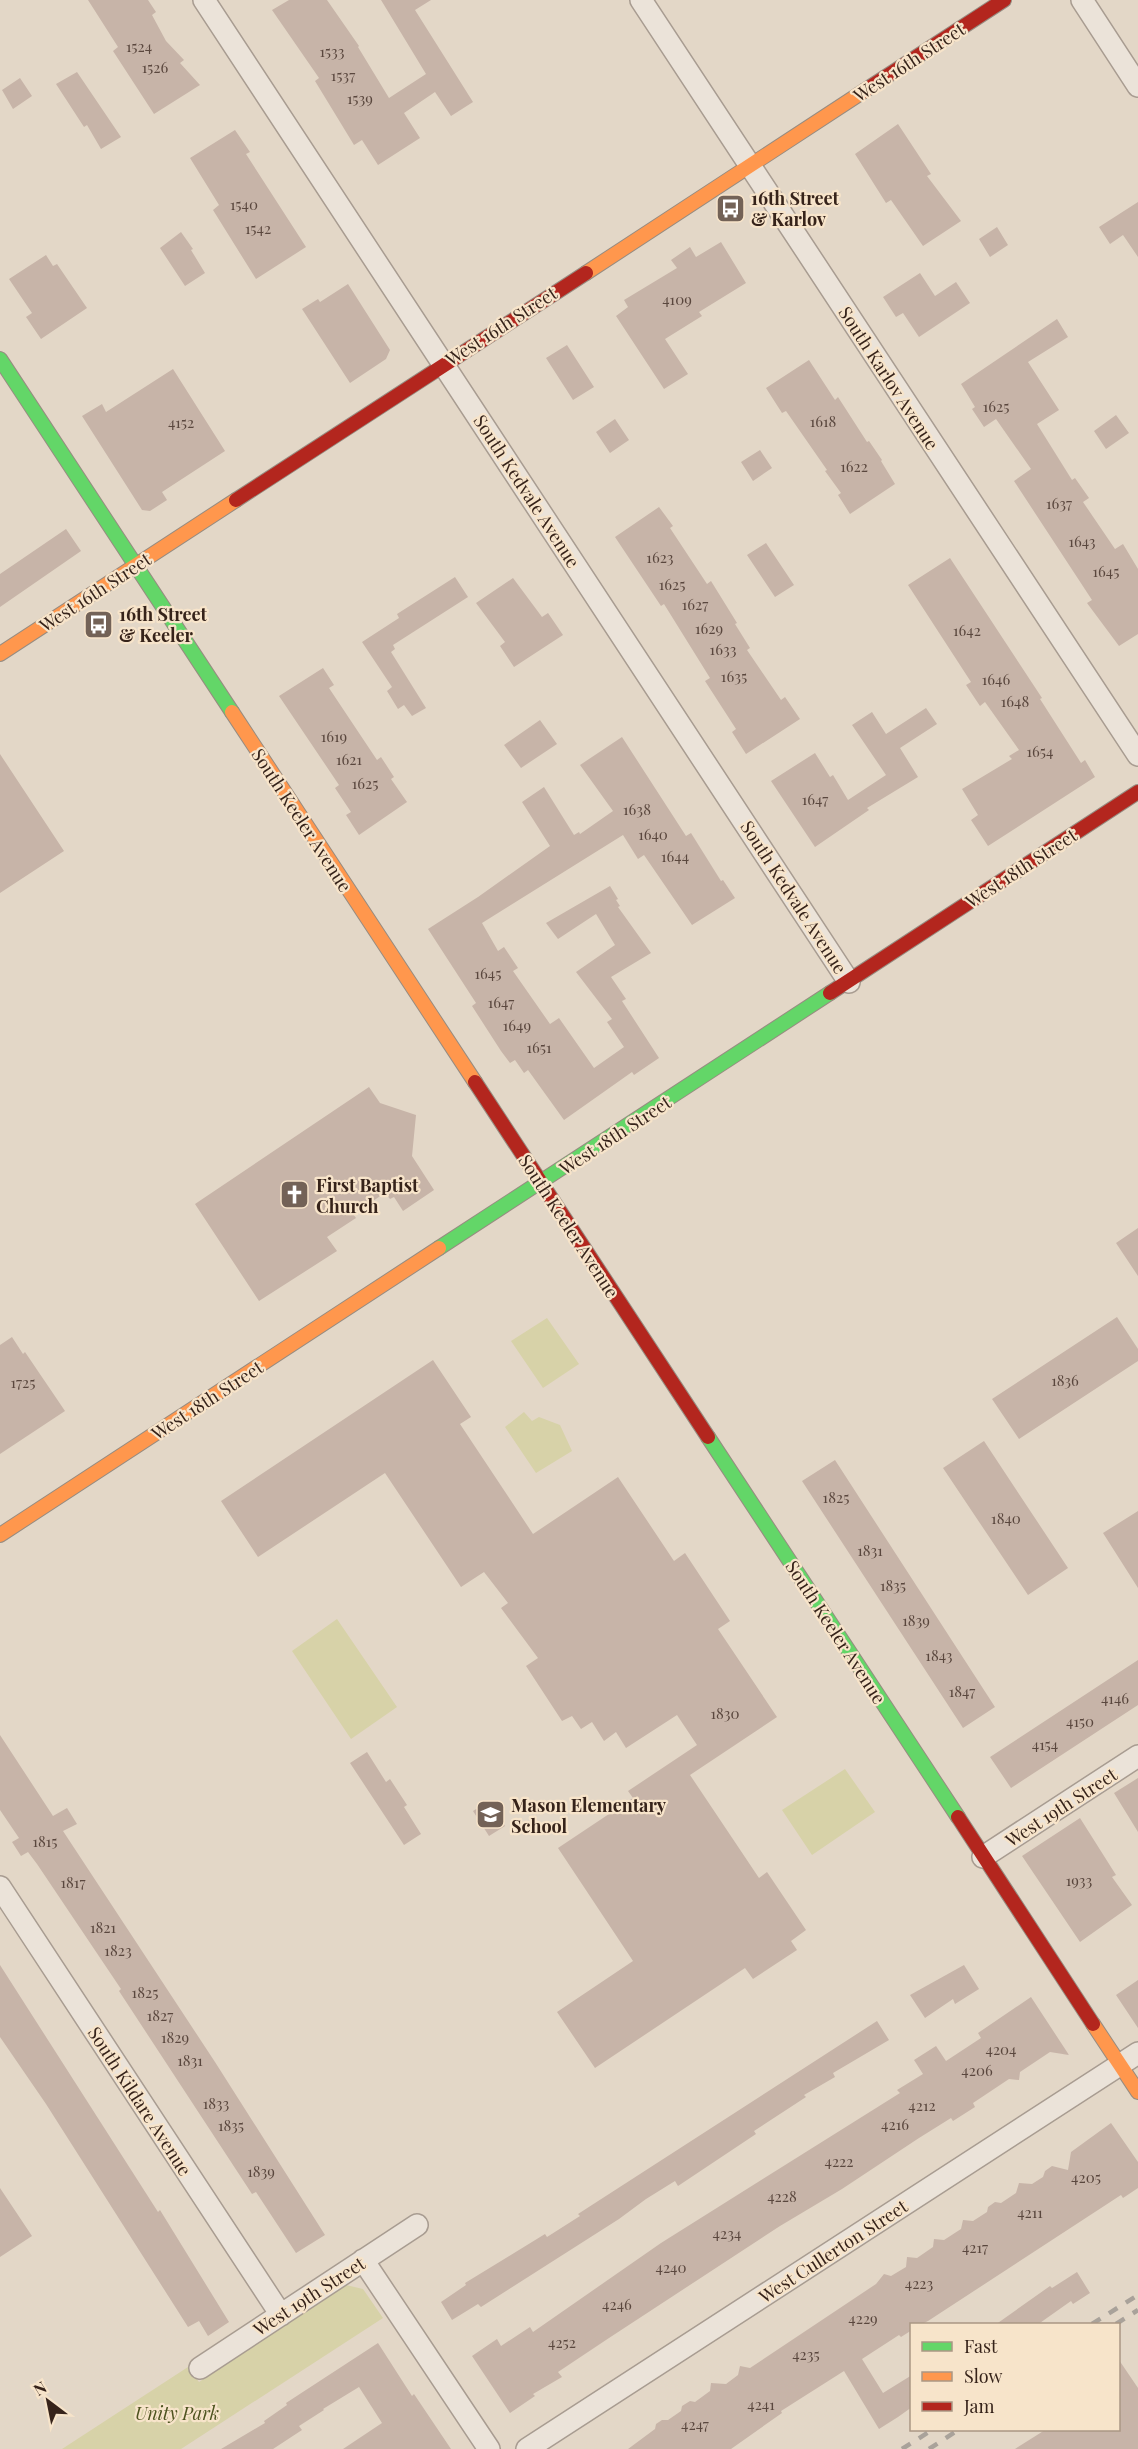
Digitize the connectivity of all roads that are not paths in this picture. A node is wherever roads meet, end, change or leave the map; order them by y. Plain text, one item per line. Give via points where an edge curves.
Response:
1 (204, 0) edge
2 (641, 0) edge
3 (1004, 0) edge
4 (1082, 0) edge
5 (1138, 86) edge
6 (749, 165) junction
7 (0, 359) edge
8 (443, 364) junction
9 (136, 566) junction
10 (0, 654) edge
11 (1138, 755) edge
12 (1138, 792) edge
13 (849, 982) junction
14 (541, 1182) junction
15 (0, 1535) edge
16 (1138, 1756) edge
17 (983, 1857) junction
18 (0, 1887) edge
19 (1138, 2053) edge
20 (1120, 2065) junction
21 (1138, 2092) edge
22 (417, 2225) dead end
23 (363, 2260) junction
24 (281, 2315) junction
25 (200, 2368) dead end
26 (489, 2449) edge
27 (527, 2449) edge

1 - 8 street, South Kedvale Avenue
2 - 6 street, South Karlov Avenue
3 - 6 street, West 16th Street
4 - 5 street
6 - 8 street, West 16th Street
6 - 11 street, South Karlov Avenue
7 - 9 street, South Keeler Avenue
8 - 9 street, West 16th Street
8 - 13 street, South Kedvale Avenue
9 - 10 street, West 16th Street
9 - 14 street, South Keeler Avenue
12 - 13 street, West 18th Street
13 - 14 street, West 18th Street
14 - 15 street, West 18th Street
14 - 17 street, South Keeler Avenue
16 - 17 street, West 19th Street
17 - 20 street, South Keeler Avenue
18 - 24 street, South Kildare Avenue
19 - 20 street, West Cullerton Street
20 - 21 street, South Keeler Avenue
20 - 27 street, West Cullerton Street
22 - 23 street, West 19th Street
23 - 24 street, West 19th Street
23 - 26 street
24 - 25 street, West 19th Street

